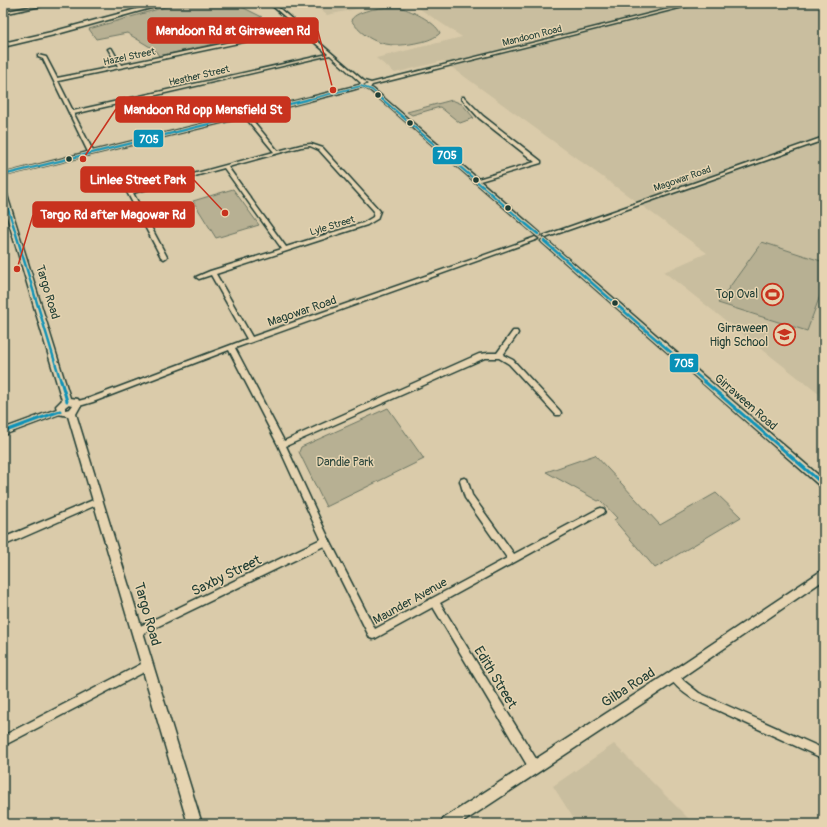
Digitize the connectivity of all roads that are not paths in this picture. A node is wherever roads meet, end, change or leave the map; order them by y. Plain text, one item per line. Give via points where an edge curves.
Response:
1 (53, 3) edge
2 (146, 3) edge
3 (166, 3) edge
4 (271, 3) edge
5 (697, 3) edge
6 (3, 13) edge
7 (301, 29) junction
8 (3, 39) edge
9 (3, 45) edge
10 (110, 49) dead end
11 (331, 54) junction
12 (39, 56) dead end
13 (120, 66) junction
14 (55, 80) junction
15 (366, 85) junction
16 (463, 98) dead end
17 (71, 113) junction
18 (245, 114) junction
19 (824, 138) edge
20 (320, 141) dead end
21 (314, 146) junction
22 (277, 152) junction
23 (91, 153) junction
24 (226, 166) junction
25 (3, 175) edge
26 (476, 181) junction
27 (3, 192) edge
28 (536, 237) junction
29 (545, 239) junction
30 (284, 248) junction
31 (164, 257) dead end
32 (212, 272) junction
33 (199, 276) dead end
34 (515, 333) dead end
35 (251, 340) junction
36 (232, 347) junction
37 (499, 355) junction
38 (69, 407) junction
39 (558, 413) dead end
40 (3, 432) edge
41 (282, 445) junction
42 (464, 480) dead end
43 (824, 484) edge
44 (98, 501) junction
45 (602, 512) dead end
46 (326, 541) junction
47 (3, 542) edge
48 (513, 559) junction
49 (824, 574) edge
50 (434, 601) junction
51 (138, 632) junction
52 (147, 666) junction
53 (674, 676) junction
54 (3, 741) edge
55 (824, 754) edge
56 (534, 766) junction
57 (196, 824) edge
58 (448, 824) edge

1 - 6 street
2 - 8 highway
3 - 9 highway
4 - 7 street
5 - 15 street, Mandoon Road
7 - 11 street
7 - 13 street, Hazel Street
10 - 13 street
11 - 15 street
11 - 17 street, Heather Street
12 - 14 street via 45,58
13 - 14 street, Hazel Street
14 - 17 street
15 - 18 street, Mandoon Road
15 - 26 street
16 - 26 street via 481,117 538,162
17 - 23 street
18 - 22 street
18 - 23 street, Mandoon Road
19 - 29 street, Magowar Road
20 - 21 street
21 - 22 street via 301,146
21 - 30 street, Lyle Street via 321,149 375,207 377,214 365,224
22 - 24 street
23 - 25 street, Mandoon Road
24 - 30 street
24 - 31 street via 130,192
26 - 28 street
27 - 38 street, Targo Road
28 - 29 street
28 - 35 street, Magowar Road
29 - 43 street, Girraween Road
30 - 32 street, Lyle Street
32 - 33 street, Lyle Street
32 - 35 street
34 - 37 street
35 - 36 street, Magowar Road
36 - 38 street, Magowar Road
36 - 41 street, Maunder Avenue
37 - 39 street via 511,362
37 - 41 street via 481,356
38 - 40 street, Magowar Road
38 - 44 street, Targo Road
41 - 46 street, Maunder Avenue
42 - 48 street via 468,496
44 - 47 street
44 - 51 street, Targo Road
45 - 48 street, Maunder Avenue
46 - 50 street, Maunder Avenue via 373,635
46 - 51 street, Saxby Street
48 - 50 street, Maunder Avenue
49 - 53 street, Gilba Road
50 - 56 street, Edith Street
51 - 52 street, Targo Road
52 - 54 street
52 - 57 street, Targo Road
53 - 55 street via 696,696
53 - 56 street, Gilba Road
56 - 58 street, Gilba Road

